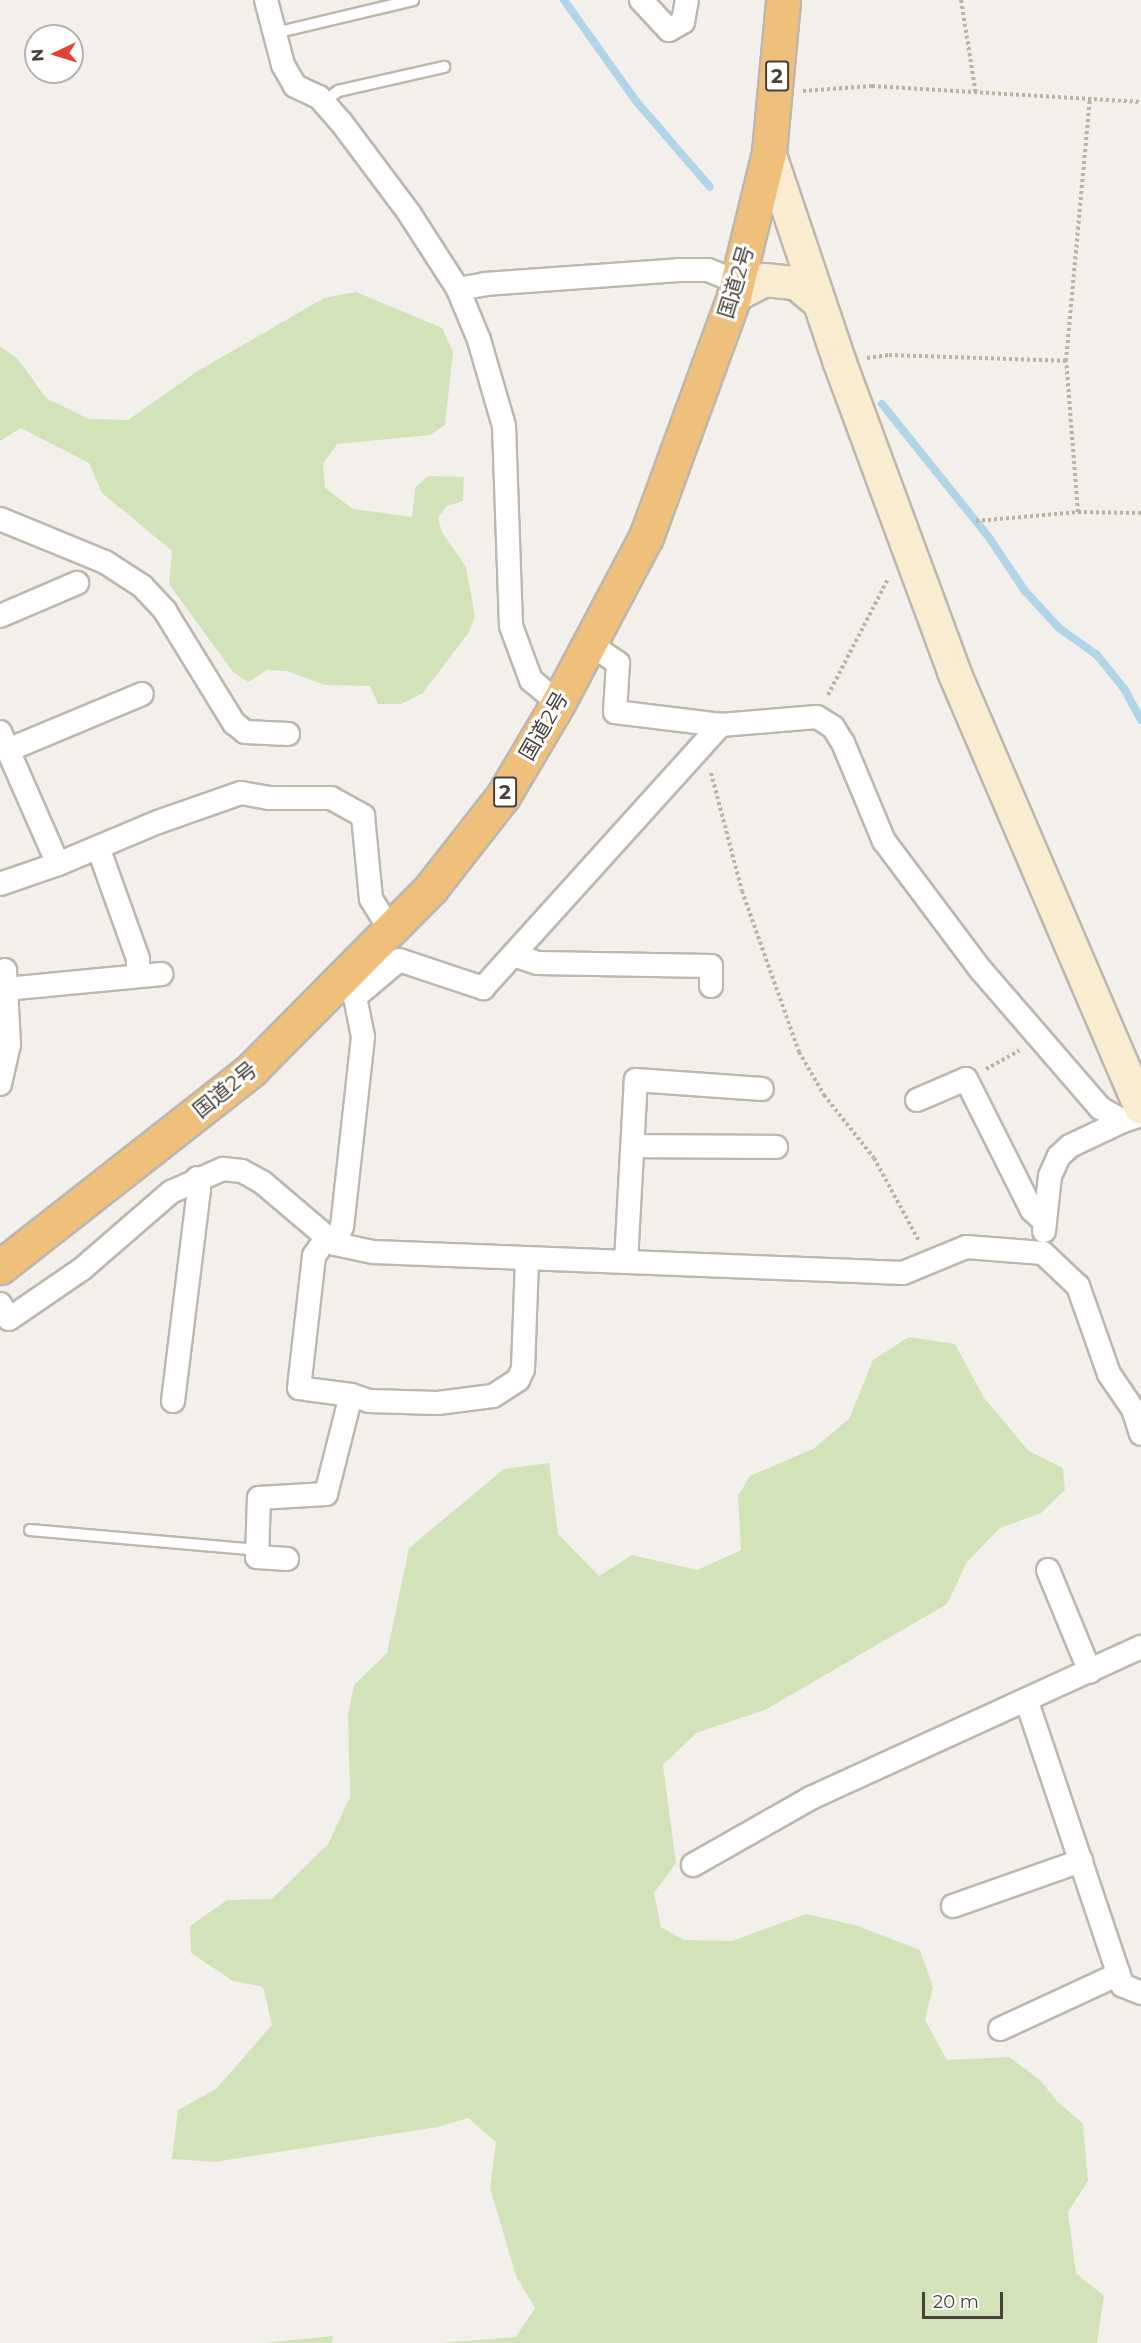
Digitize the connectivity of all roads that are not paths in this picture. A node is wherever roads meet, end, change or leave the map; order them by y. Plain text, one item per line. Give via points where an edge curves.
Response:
1 (266, 0) edge
2 (413, 0) edge
3 (641, 0) edge
4 (687, 0) edge
5 (783, 0) edge
6 (275, 33) junction
7 (444, 67) dead end
8 (323, 102) junction
9 (769, 152) junction
10 (458, 289) junction
11 (736, 289) junction
12 (819, 302) junction
13 (0, 519) edge
14 (77, 584) dead end
15 (0, 615) edge
16 (590, 644) junction
17 (142, 694) dead end
18 (558, 703) junction
19 (722, 725) junction
20 (288, 734) dead end
21 (4, 741) edge
22 (98, 847) junction
23 (58, 864) junction
24 (0, 884) edge
25 (390, 930) junction
26 (513, 955) junction
27 (161, 974) dead end
28 (138, 975) junction
29 (711, 986) dead end
30 (350, 987) junction
31 (0, 1084) edge
32 (762, 1089) dead end
33 (917, 1100) dead end
34 (1135, 1114) edge
35 (633, 1146) junction
36 (776, 1147) dead end
37 (197, 1178) junction
38 (1044, 1221) junction
39 (331, 1241) junction
40 (1043, 1253) junction
41 (526, 1258) junction
42 (626, 1262) junction
43 (0, 1268) edge
44 (3, 1316) edge
45 (351, 1395) junction
46 (173, 1401) dead end
47 (1141, 1434) edge
48 (30, 1530) dead end
49 (257, 1550) junction
50 (287, 1559) dead end
51 (1048, 1570) dead end
52 (1141, 1647) edge
53 (1090, 1672) junction
54 (1027, 1702) junction
55 (1081, 1861) junction
56 (693, 1865) dead end
57 (953, 1906) dead end
58 (1119, 1974) junction
59 (1141, 1993) edge
60 (1000, 2029) dead end

1 - 6 street
2 - 6 lane
3 - 4 street via 669,30 684,22
5 - 9 highway, 国道2号 / 2
6 - 8 street via 295,86
7 - 8 lane via 338,91
8 - 10 street via 409,213
9 - 11 highway, 国道2号 / 2
9 - 12 street
10 - 11 street via 708,270
10 - 18 street via 479,340 504,426 512,626 531,680
11 - 12 street via 765,280 796,283
11 - 16 highway, 国道2号 / 2 via 646,537
12 - 34 street via 954,672
13 - 20 street via 105,562 142,586 165,611 234,723 254,734
14 - 15 street
16 - 18 highway, 国道2号 / 2
16 - 19 street via 618,663 615,712
17 - 21 street
18 - 25 highway, 国道2号 / 2 via 503,796 431,888
19 - 26 street
19 - 34 street via 817,717 833,727 884,841 967,952 1100,1108
21 - 23 street
22 - 23 street
22 - 25 street via 241,793 269,798 331,798 363,816 371,899
22 - 28 street via 138,959
23 - 24 street
25 - 30 highway, 国道2号 / 2
26 - 29 street via 538,963 711,966
26 - 30 street via 483,988 399,960
27 - 28 street
28 - 31 street via 6,980 9,1044
30 - 39 street via 363,1038 342,1226
30 - 43 highway, 国道2号 / 2
32 - 35 street via 636,1080
33 - 38 street via 966,1080 1032,1210
34 - 38 street via 1070,1146 1059,1156 1050,1176
35 - 36 street
35 - 42 street
37 - 39 street via 223,1170 243,1172 262,1182
37 - 44 street via 171,1192 82,1269
37 - 46 street via 200,1191
38 - 40 street
39 - 41 street via 374,1252
39 - 45 street via 314,1256 299,1388
40 - 42 street via 966,1247 903,1273
40 - 47 street via 1078,1286 1109,1374 1133,1409
41 - 42 street
41 - 45 street via 523,1369 518,1380 493,1396 438,1403 369,1401
45 - 49 street via 327,1494 260,1498
48 - 49 lane
49 - 50 street via 257,1557
51 - 53 street
52 - 53 street
53 - 54 street
54 - 55 street
54 - 56 street via 811,1798
55 - 57 street
55 - 58 street
58 - 59 street via 1122,1985
58 - 60 street

